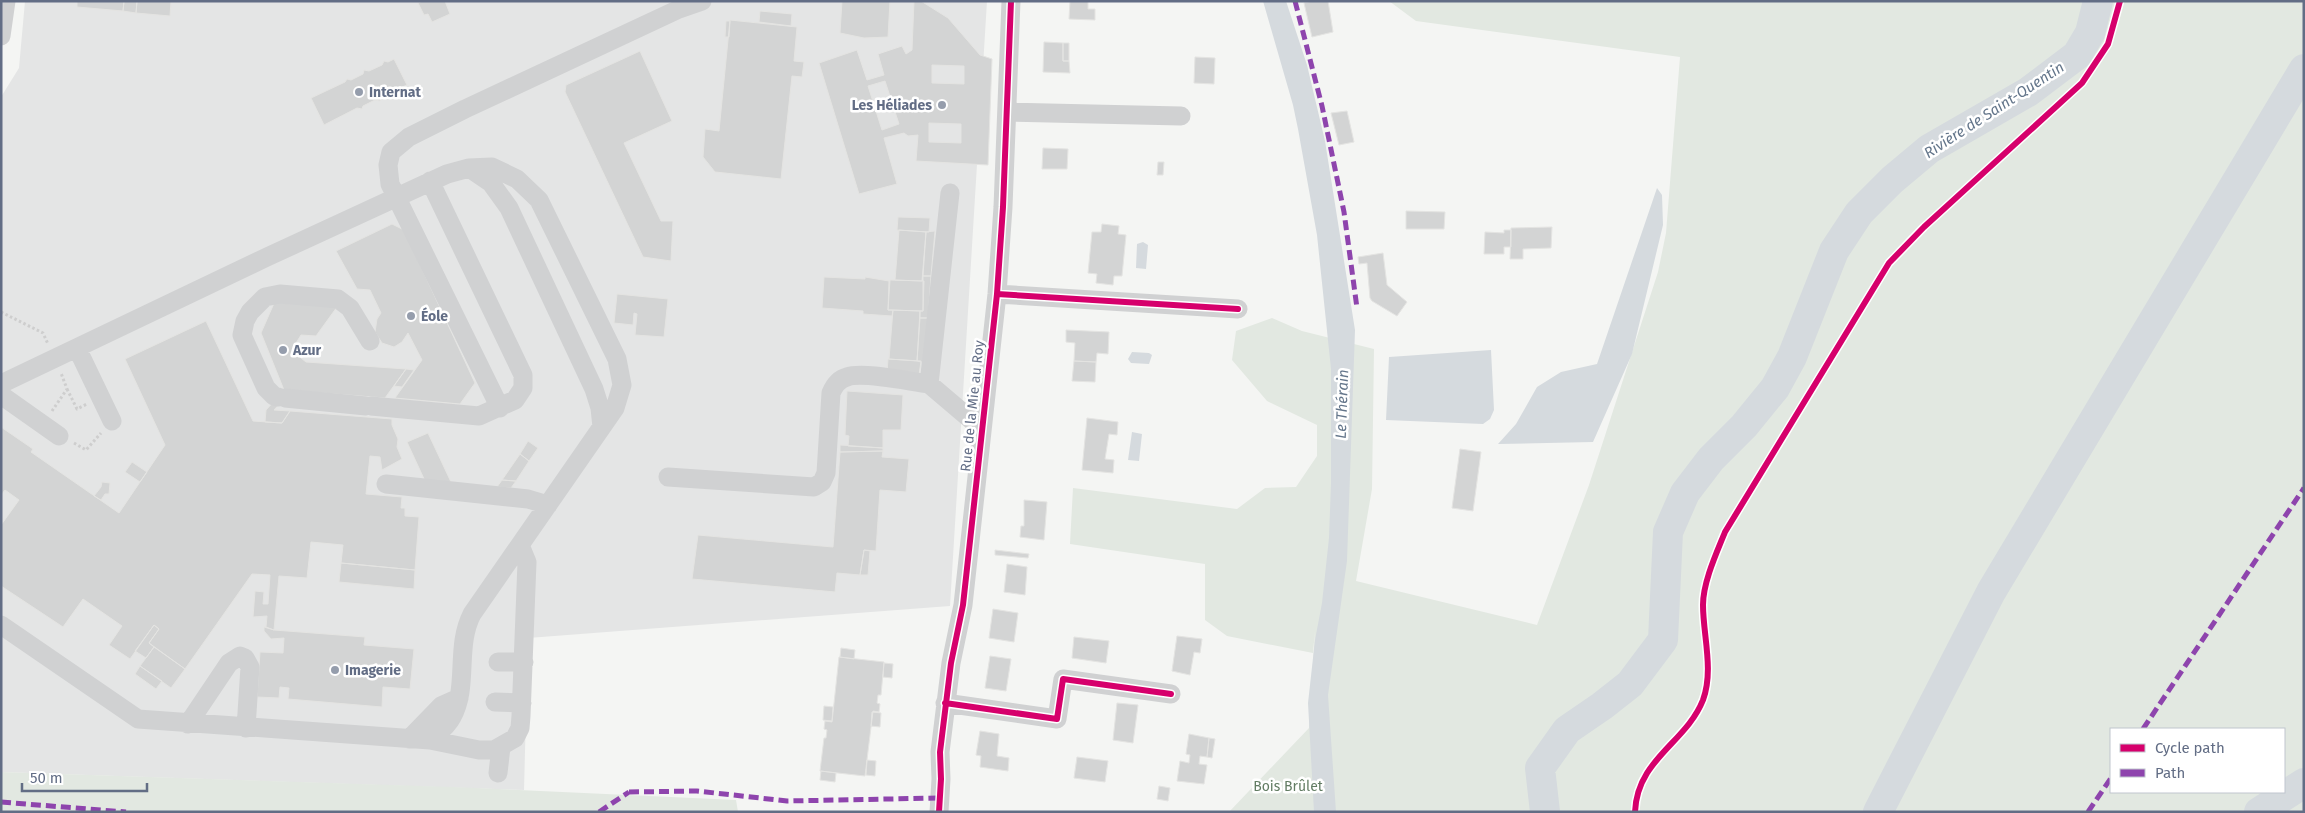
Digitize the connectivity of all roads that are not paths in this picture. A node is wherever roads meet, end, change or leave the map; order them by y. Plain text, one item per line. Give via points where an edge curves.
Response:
1 (6, 1) edge
2 (702, 1) edge
3 (1011, 1) edge
4 (1, 36) edge
5 (1007, 112) junction
6 (1181, 116) dead end
7 (470, 168) junction
8 (430, 181) junction
9 (950, 193) dead end
10 (396, 197) junction
11 (997, 294) junction
12 (1238, 310) dead end
13 (370, 341) dead end
14 (77, 348) junction
15 (1, 368) edge
16 (34, 368) junction
17 (1, 384) edge
18 (929, 384) junction
19 (1, 395) edge
20 (500, 408) junction
21 (112, 421) road end
22 (602, 427) junction
23 (982, 429) junction
24 (59, 436) road end
25 (668, 477) dead end
26 (386, 484) dead end
27 (548, 505) junction
28 (520, 545) junction
29 (1, 625) edge
30 (498, 662) dead end
31 (524, 662) junction
32 (1171, 694) dead end
33 (459, 698) junction
34 (495, 702) dead end
35 (522, 703) junction
36 (945, 704) junction
37 (188, 724) junction
38 (246, 728) junction
39 (409, 739) junction
40 (430, 740) junction
41 (501, 747) junction
42 (498, 772) dead end
43 (939, 812) edge

1 - 4 street
2 - 10 street via 679,8 409,138 391,152 388,165 390,184
3 - 5 street, Rue de la Mie au Roy
5 - 6 street
5 - 11 street, Rue de la Mie au Roy
7 - 8 street
7 - 22 street via 491,184 509,208 594,389
7 - 22 street via 492,167 508,174 532,193 545,209 620,368 620,397
8 - 10 street
8 - 20 street via 523,375 520,394
9 - 18 street
10 - 14 street
10 - 20 street
11 - 12 street
11 - 23 street, Rue de la Mie au Roy
13 - 20 street via 350,308 338,299 280,294 265,297 250,312 242,335 266,388 274,396 473,416
14 - 16 street
14 - 21 street
15 - 16 street
16 - 17 street
18 - 23 street
18 - 25 street via 858,375 846,377 836,384 831,393 826,473 822,482 814,487
19 - 24 street
22 - 27 street
23 - 36 street, Rue de la Mie au Roy via 962,610
26 - 27 street via 528,499
27 - 28 street
28 - 31 street via 528,562
28 - 33 street via 468,623 463,640
29 - 37 street via 138,719
30 - 31 street
31 - 35 street
32 - 36 street via 1063,679 1057,719
33 - 39 street via 441,706
33 - 40 street via 452,718
34 - 35 street
35 - 41 street via 520,728 515,738
36 - 43 street, Rue de la Mie au Roy
37 - 38 street
37 - 38 street via 229,662 240,656 250,667
38 - 39 street
39 - 40 street
40 - 41 street via 478,750
41 - 42 street

